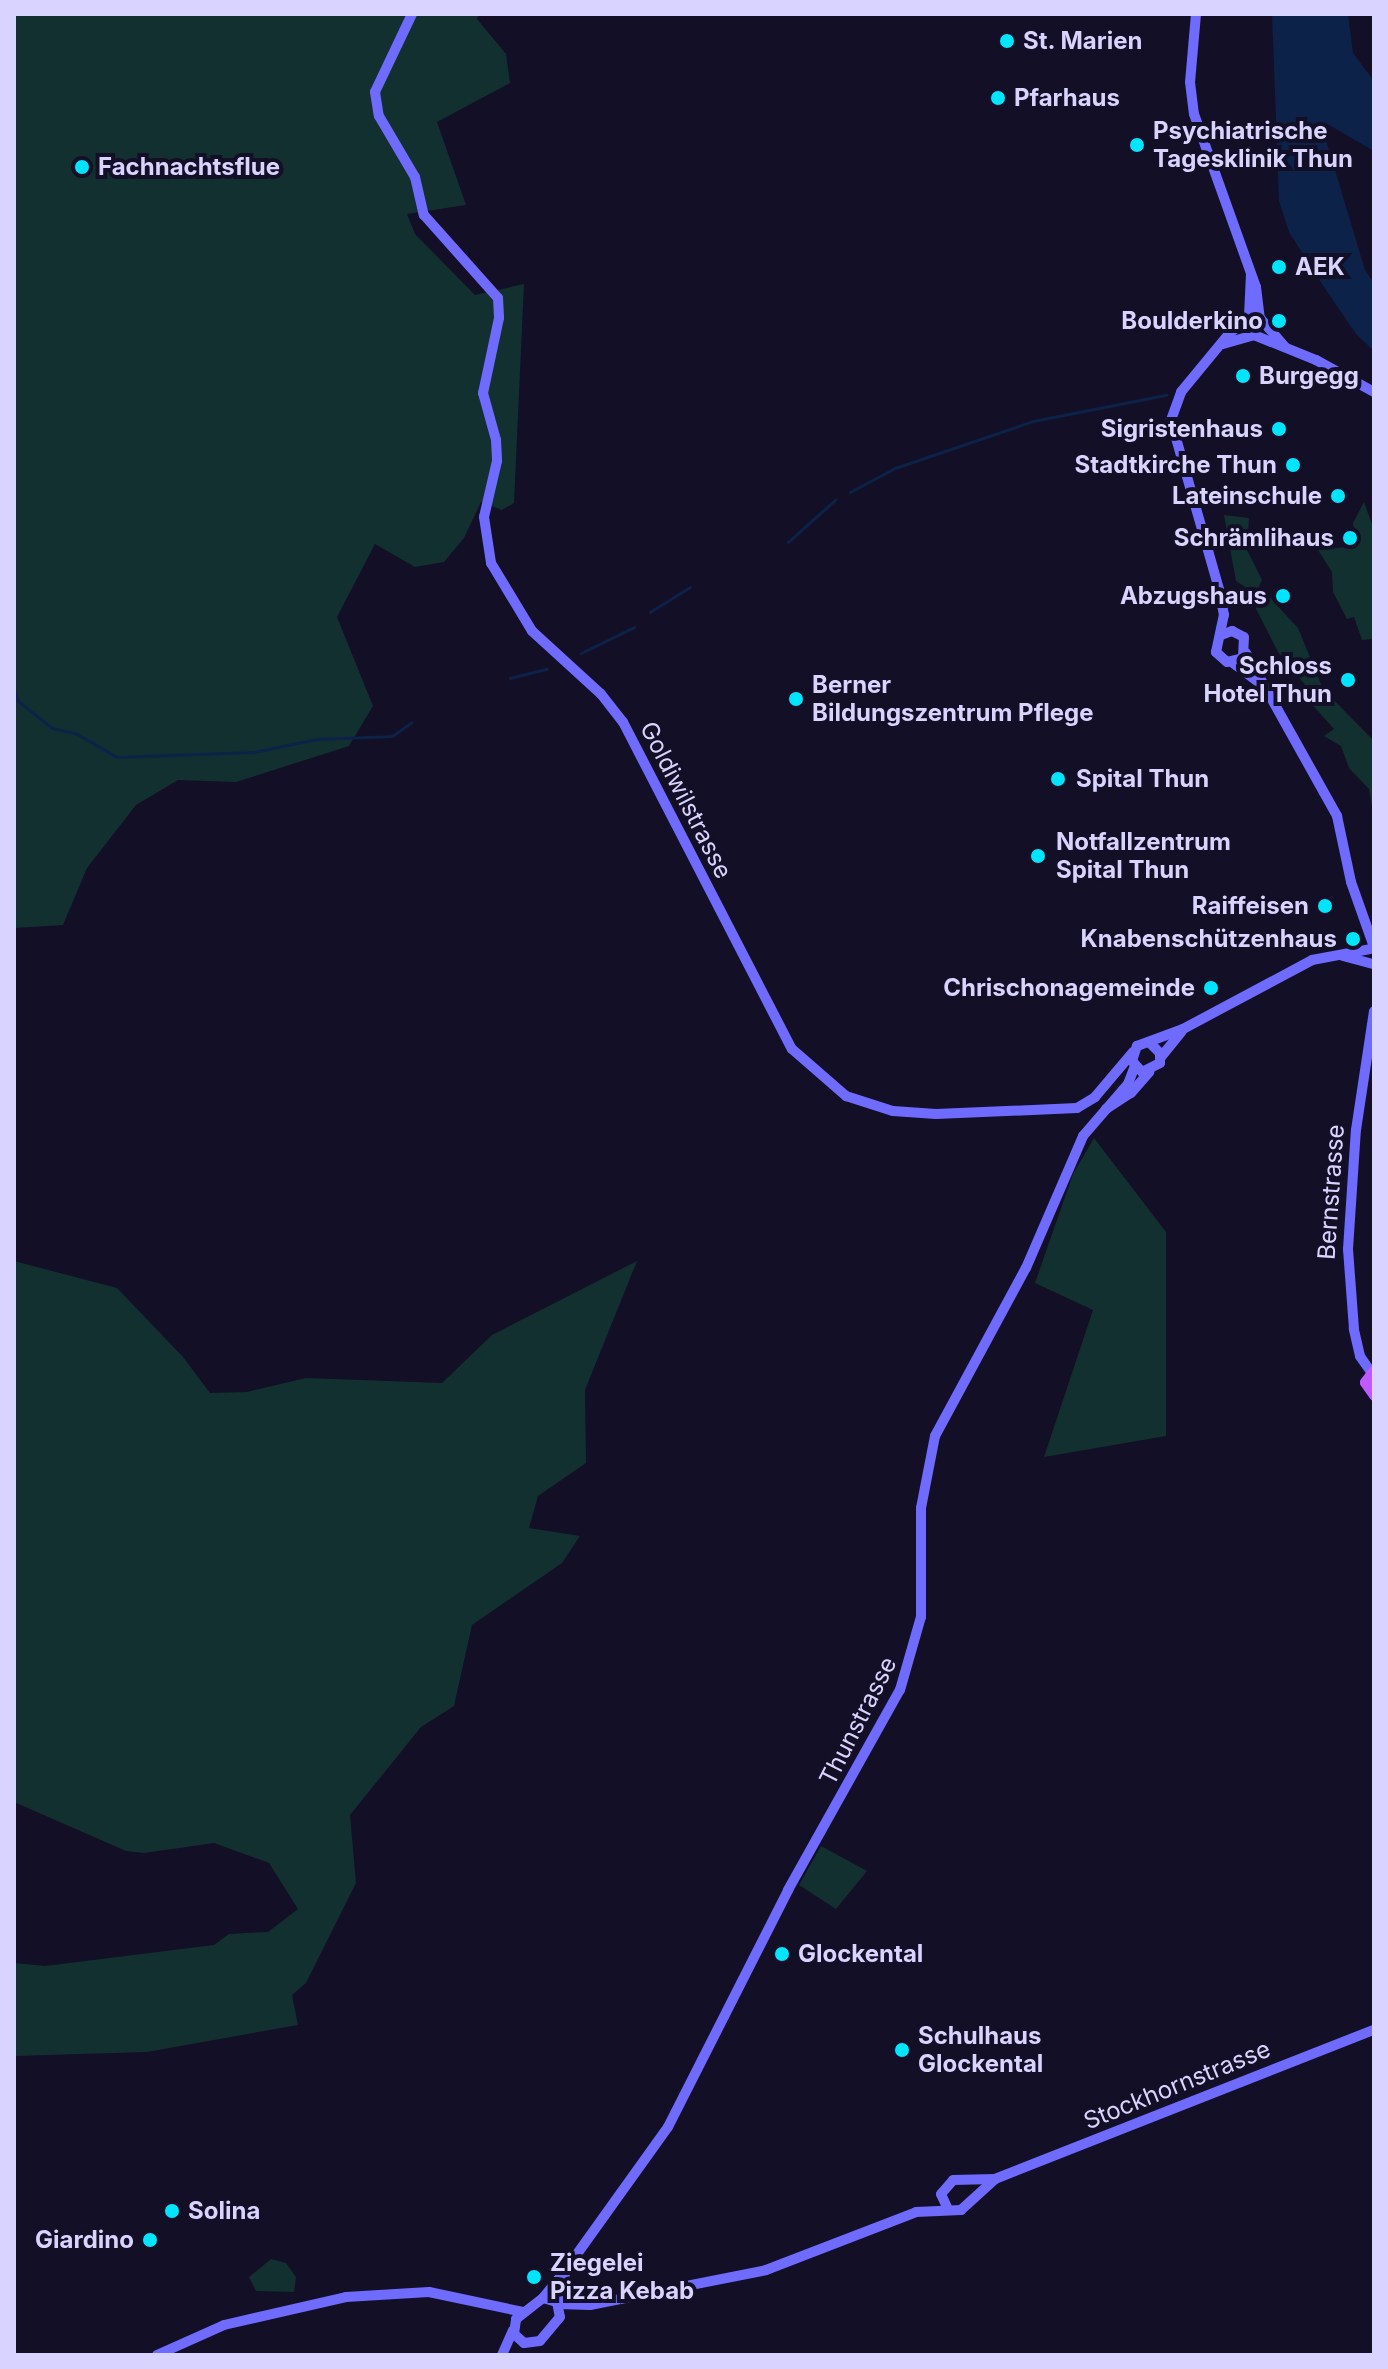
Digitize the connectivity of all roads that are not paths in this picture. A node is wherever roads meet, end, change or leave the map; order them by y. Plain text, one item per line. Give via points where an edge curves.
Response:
1 (412, 14) edge
2 (1196, 14) edge
3 (1254, 320) junction
4 (1252, 335) junction
5 (1223, 344) junction
6 (1285, 347) junction
7 (1374, 392) edge
8 (1224, 615) junction
9 (1236, 632) junction
10 (1221, 635) junction
11 (1246, 653) junction
12 (1233, 663) junction
13 (1262, 685) junction
14 (1369, 919) edge
15 (1372, 946) edge
16 (1340, 955) junction
17 (1373, 965) edge
18 (1374, 1011) edge
19 (1183, 1029) junction
20 (1151, 1044) junction
21 (1133, 1052) junction
22 (1161, 1057) junction
23 (1139, 1069) junction
24 (1111, 1078) junction
25 (1372, 1371) edge
26 (1372, 1394) edge
27 (1374, 1405) edge
28 (1374, 2030) edge
29 (995, 2179) junction
30 (967, 2183) junction
31 (941, 2194) junction
32 (972, 2197) junction
33 (947, 2207) junction
34 (916, 2212) junction
35 (567, 2268) junction
36 (543, 2298) junction
37 (558, 2303) junction
38 (590, 2305) junction
39 (489, 2306) junction
40 (523, 2312) junction
41 (558, 2319) junction
42 (514, 2327) junction
43 (524, 2343) junction
44 (157, 2355) edge
45 (505, 2355) edge

1 - 24 main road, Goldiwilstrasse via 375,92 379,116 415,177 424,215 498,298 499,318 483,393 497,450 484,517 491,563 532,631 601,694 623,722 660,784 792,1049 846,1096 913,1113 1073,1109 1090,1101
2 - 3 main road via 1191,103 1251,272
3 - 4 main road
3 - 4 main road
3 - 5 main road
3 - 6 main road
4 - 5 main road
4 - 6 main road
5 - 8 main road via 1181,392 1171,429
6 - 7 main road
8 - 9 main road
8 - 10 main road
9 - 10 main road
9 - 11 main road via 1246,640
10 - 12 main road via 1216,652
11 - 12 main road
11 - 13 main road
12 - 13 main road
13 - 14 main road via 1337,816 1351,882
14 - 15 main road
15 - 16 main road
15 - 17 main road
16 - 17 main road
16 - 19 main road via 1294,968
18 - 25 main road, Bernstrasse via 1356,1130 1348,1249 1354,1329 1360,1356
19 - 20 main road
19 - 22 main road, Thunstrasse
20 - 21 main road
20 - 22 main road
21 - 23 main road
21 - 24 main road, Goldiwilstrasse
22 - 23 main road, Thunstrasse
23 - 24 main road, Goldiwilstrasse
23 - 35 main road, Thunstrasse via 1131,1093 1100,1112 1079,1145 1026,1268 933,1440 921,1508 920,1624 900,1690 788,1890 673,2118
25 - 26 main road via 1365,1382
26 - 27 main road
28 - 29 main road, Stockhornstrasse
29 - 30 main road, Stockhornstrasse
29 - 32 main road, Stockhornstrasse
30 - 31 main road via 953,2180
30 - 32 main road
31 - 33 main road
31 - 34 main road
32 - 33 main road via 961,2210
33 - 34 main road
34 - 38 main road via 766,2270
35 - 36 main road, Thunstrasse
35 - 37 main road, Thunstrasse
36 - 37 main road
36 - 40 main road, Thunstrasse
37 - 38 main road
37 - 41 main road, Thunstrasse
38 - 41 main road
39 - 40 main road
39 - 42 main road
39 - 44 main road via 429,2292 311,2302 224,2325
40 - 42 main road
41 - 43 main road via 540,2341
42 - 43 main road
42 - 45 main road
43 - 45 main road

